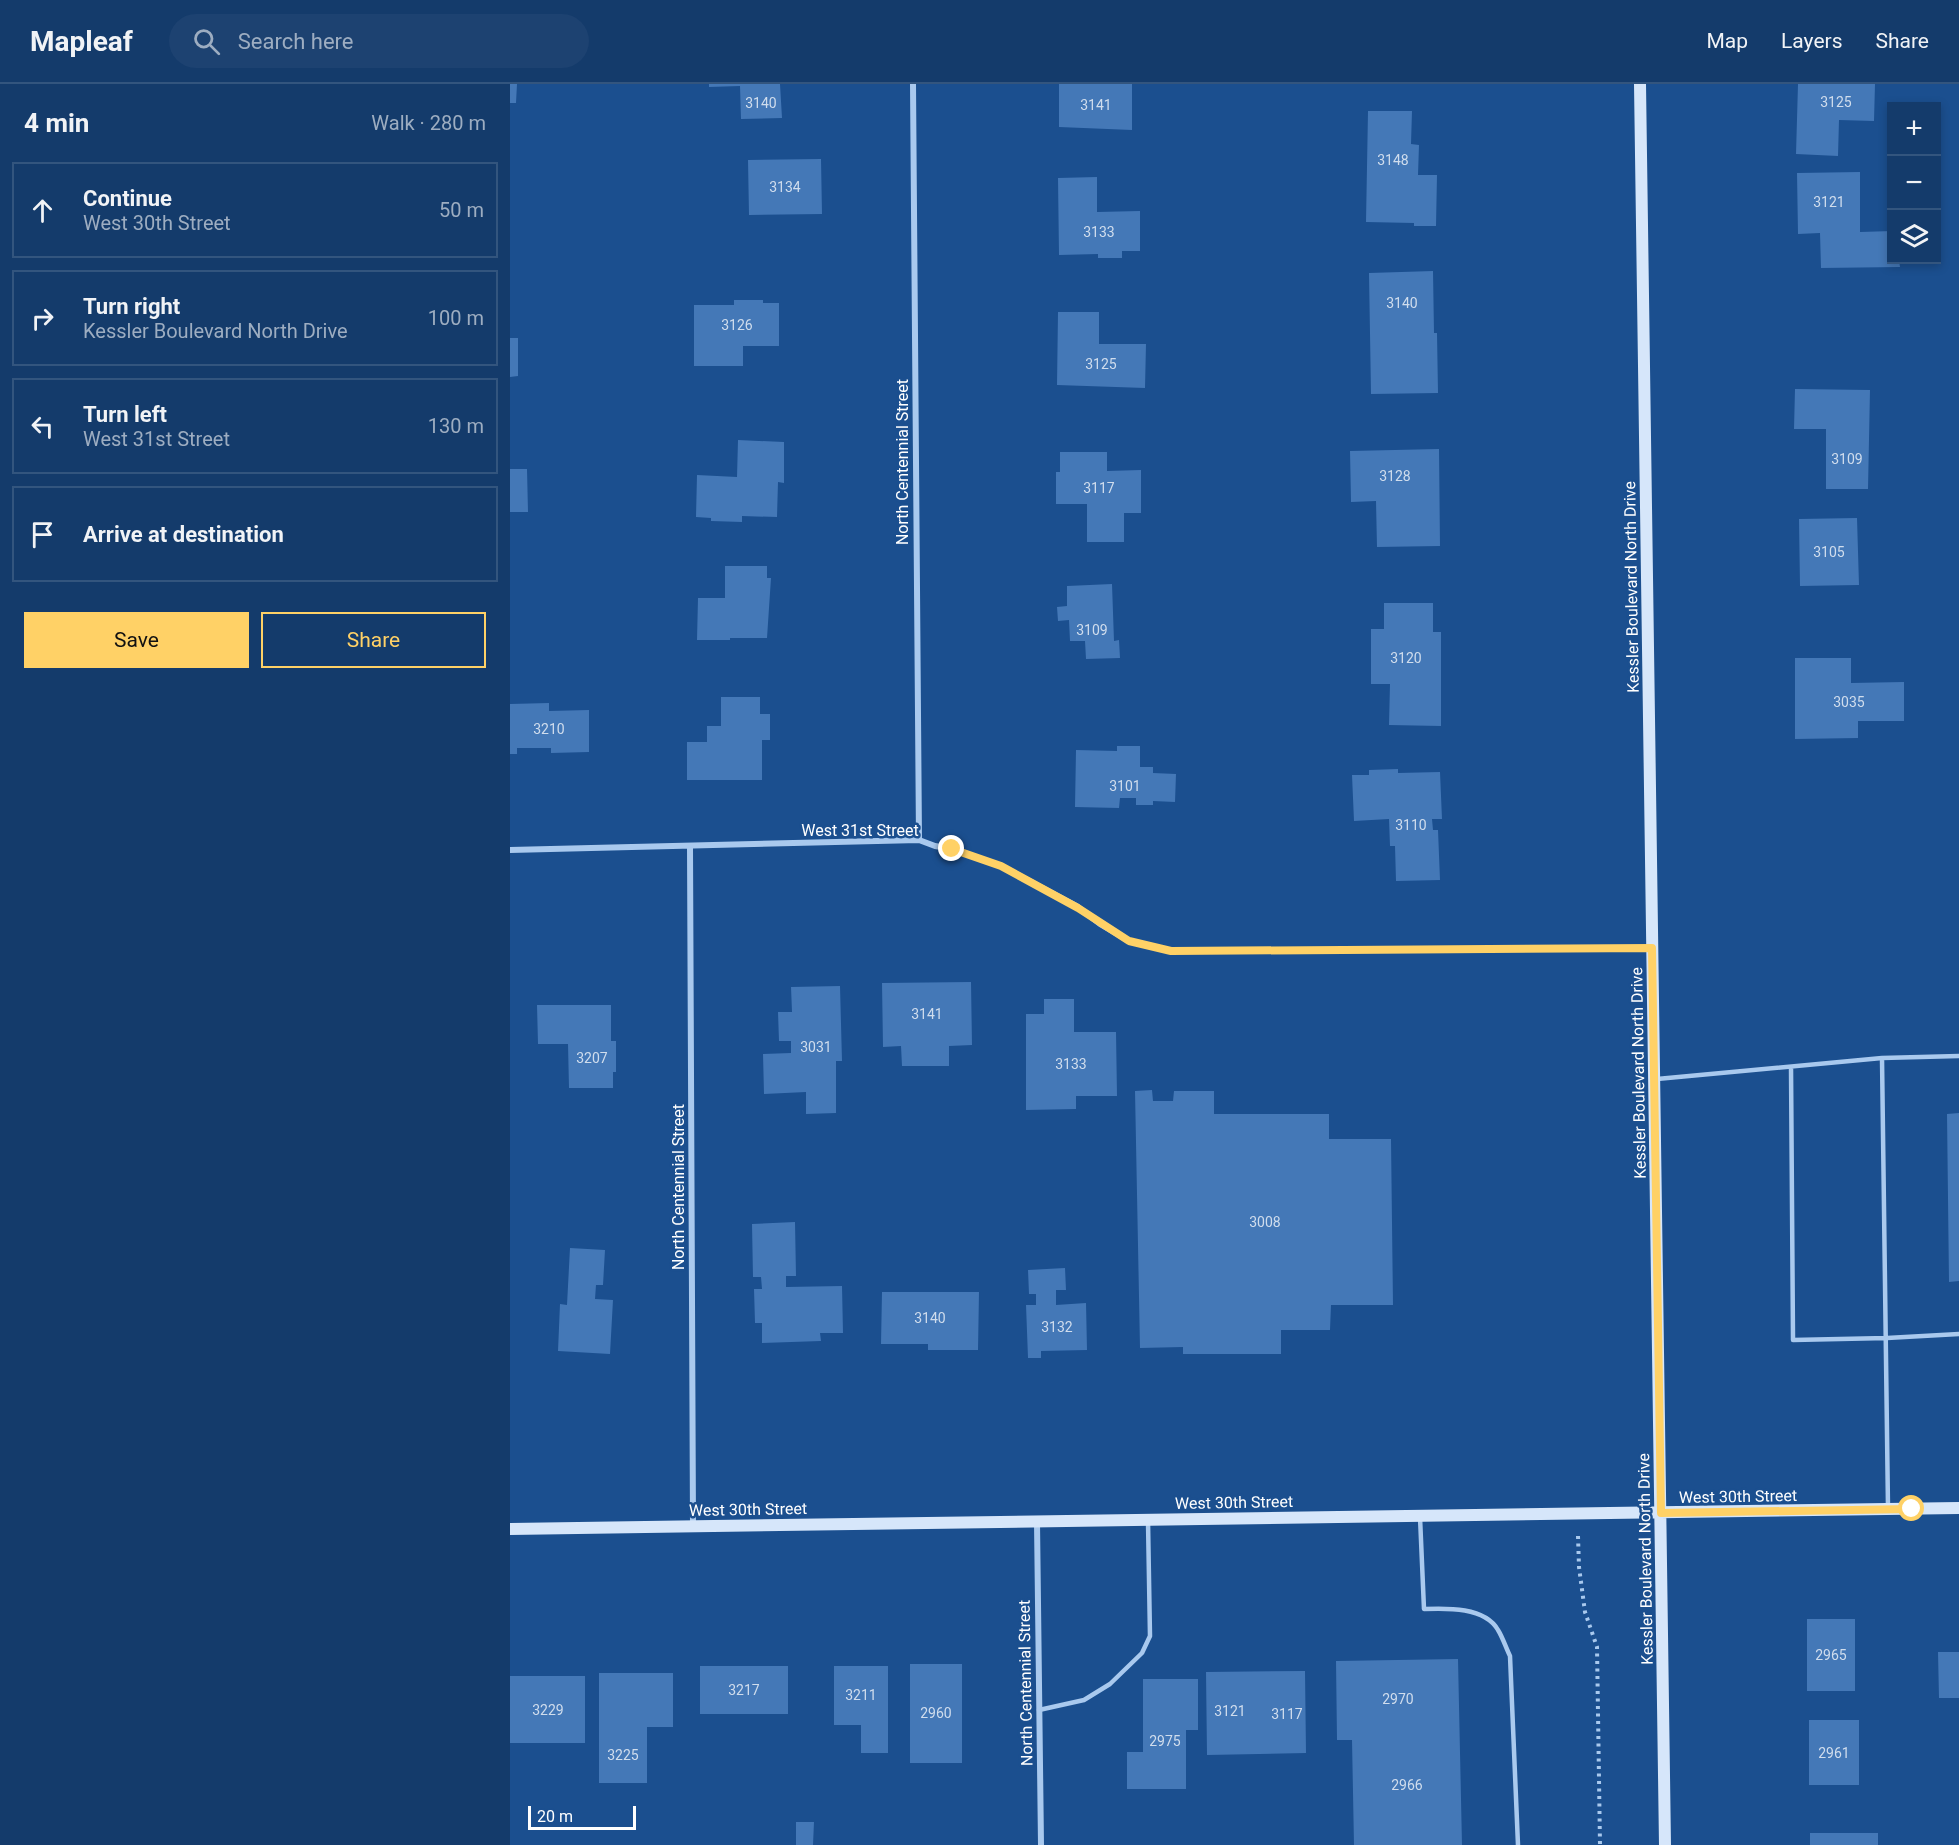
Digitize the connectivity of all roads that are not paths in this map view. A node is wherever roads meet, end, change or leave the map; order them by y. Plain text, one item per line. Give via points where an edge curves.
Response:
1 (913, 84) edge
2 (1640, 84) edge
3 (919, 840) junction
4 (690, 847) junction
5 (510, 850) edge
6 (1652, 948) junction
7 (1959, 1056) edge
8 (1882, 1058) junction
9 (1791, 1067) junction
10 (1654, 1079) junction
11 (1959, 1334) edge
12 (1887, 1338) junction
13 (1959, 1508) edge
14 (1888, 1510) junction
15 (1661, 1513) junction
16 (1420, 1516) junction
17 (1148, 1520) junction
18 (1037, 1521) junction
19 (693, 1527) junction
20 (510, 1529) edge
21 (1039, 1710) junction
22 (1041, 1845) edge
23 (1518, 1845) edge
24 (1665, 1845) edge

1 - 3 street, North Centennial Street
2 - 6 main road, Kessler Boulevard North Drive
3 - 4 street, West 31st Street
3 - 6 street, West 31st Street via 1001,866 1129,941 1171,951
4 - 5 street, West 31st Street
4 - 19 street, North Centennial Street
6 - 10 main road, Kessler Boulevard North Drive
7 - 8 lane
8 - 9 lane
8 - 12 lane
9 - 10 lane
9 - 12 lane via 1793,1340
10 - 15 main road, Kessler Boulevard North Drive
11 - 12 lane
12 - 14 lane
13 - 14 main road, West 30th Street
14 - 15 main road, West 30th Street
15 - 16 main road, West 30th Street
15 - 24 main road, Kessler Boulevard North Drive
16 - 17 main road, West 30th Street
16 - 23 lane via 1424,1609 1456,1608 1481,1616 1497,1628 1510,1656
17 - 18 main road, West 30th Street
17 - 21 lane via 1150,1636 1142,1653 1110,1684 1084,1700
18 - 19 main road, West 30th Street
18 - 21 street, North Centennial Street
19 - 20 main road, West 30th Street
21 - 22 street, North Centennial Street

